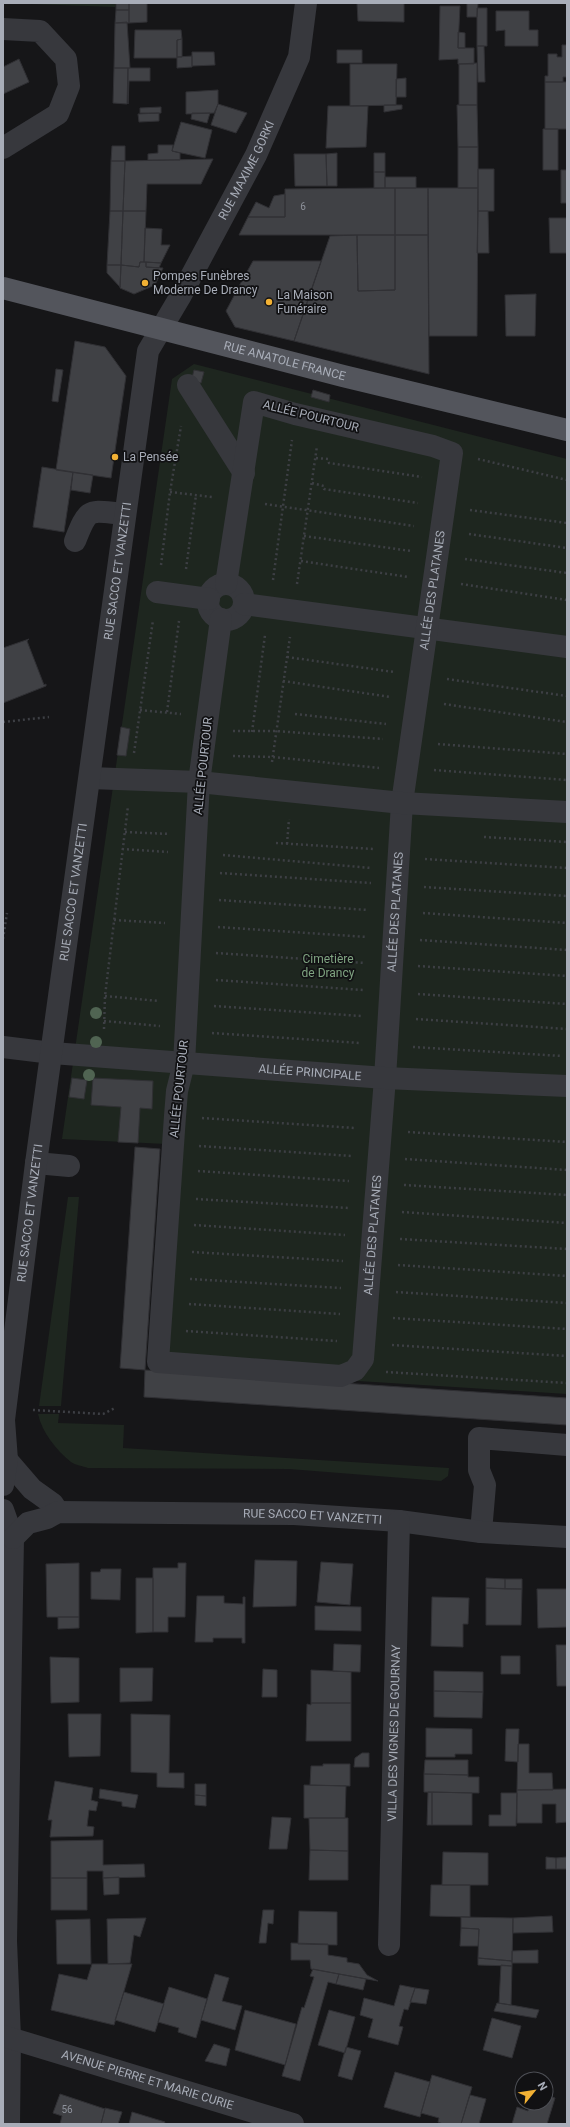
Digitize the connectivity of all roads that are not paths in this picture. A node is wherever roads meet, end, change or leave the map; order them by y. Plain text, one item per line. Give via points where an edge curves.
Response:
1 (306, 3) edge
2 (3, 29) edge
3 (3, 148) edge
4 (3, 288) edge
5 (161, 328) junction
6 (188, 385) road end
7 (567, 430) edge
8 (452, 453) joint
9 (244, 473) junction
10 (125, 514) junction
11 (75, 541) dead end
12 (226, 584) junction
13 (157, 592) road end
14 (209, 599) junction
15 (244, 604) junction
16 (221, 619) junction
17 (428, 628) junction
18 (567, 648) edge
19 (90, 778) junction
20 (199, 782) junction
21 (402, 803) junction
22 (567, 812) edge
23 (3, 1047) edge
24 (52, 1053) junction
25 (184, 1063) junction
26 (385, 1078) junction
27 (567, 1086) edge
28 (36, 1163) junction
29 (69, 1166) dead end
30 (7, 1364) edge
31 (355, 1370) joint
32 (567, 1445) edge
33 (7, 1460) junction
34 (3, 1485) edge
35 (3, 1510) edge
36 (58, 1512) junction
37 (399, 1521) junction
38 (481, 1532) junction
39 (567, 1537) edge
40 (13, 1538) junction
41 (389, 1945) dead end
42 (6, 2037) edge
43 (9, 2124) edge
44 (293, 2124) edge

1 - 5 street, RUE MAXIME GORKI via 299,57 256,155
2 - 3 street via 40,31 66,59 69,86 58,114
4 - 5 main road, RUE ANATOLE FRANCE
5 - 7 main road, RUE ANATOLE FRANCE via 343,376
5 - 10 street, RUE SACCO ET VANZETTI via 148,351 145,365
6 - 9 street
8 - 9 street, ALLÉE POURTOUR via 433,446 254,402
8 - 17 street, ALLÉE DES PLATANES
9 - 12 street, ALLÉE POURTOUR
10 - 11 street via 94,511 84,518
10 - 19 street, RUE SACCO ET VANZETTI
12 - 14 street via 216,587
12 - 15 street via 232,584 242,592
13 - 14 street
14 - 16 street via 213,614
15 - 16 street via 236,617
15 - 17 street
16 - 20 street, ALLÉE POURTOUR
17 - 18 street
17 - 21 street, ALLÉE DES PLATANES
19 - 20 street
19 - 24 street, RUE SACCO ET VANZETTI
20 - 21 street
20 - 25 street, ALLÉE POURTOUR
21 - 22 street
21 - 26 street, ALLÉE DES PLATANES
23 - 24 street, ALLÉE PRINCIPALE
24 - 25 street, ALLÉE PRINCIPALE
24 - 28 street, RUE SACCO ET VANZETTI
25 - 26 street, ALLÉE PRINCIPALE
25 - 31 street, ALLÉE POURTOUR via 175,1109 158,1362 342,1376
26 - 27 street, ALLÉE PRINCIPALE
26 - 31 street, ALLÉE DES PLATANES via 362,1359
28 - 29 street
28 - 30 street, RUE SACCO ET VANZETTI
30 - 33 street, RUE SACCO ET VANZETTI via 4,1420
32 - 38 street via 479,1438 478,1470 485,1484
33 - 34 street, RUE SACCO ET VANZETTI
33 - 36 street via 32,1489 53,1504
35 - 40 street
36 - 37 street, RUE SACCO ET VANZETTI via 294,1514
36 - 40 street, RUE SACCO ET VANZETTI via 28,1523
37 - 38 street, RUE SACCO ET VANZETTI
37 - 41 street, VILLA DES VIGNES DE GOURNAY
38 - 39 street, RUE SACCO ET VANZETTI
40 - 42 street
42 - 43 street
42 - 44 street, AVENUE PIERRE ET MARIE CURIE

